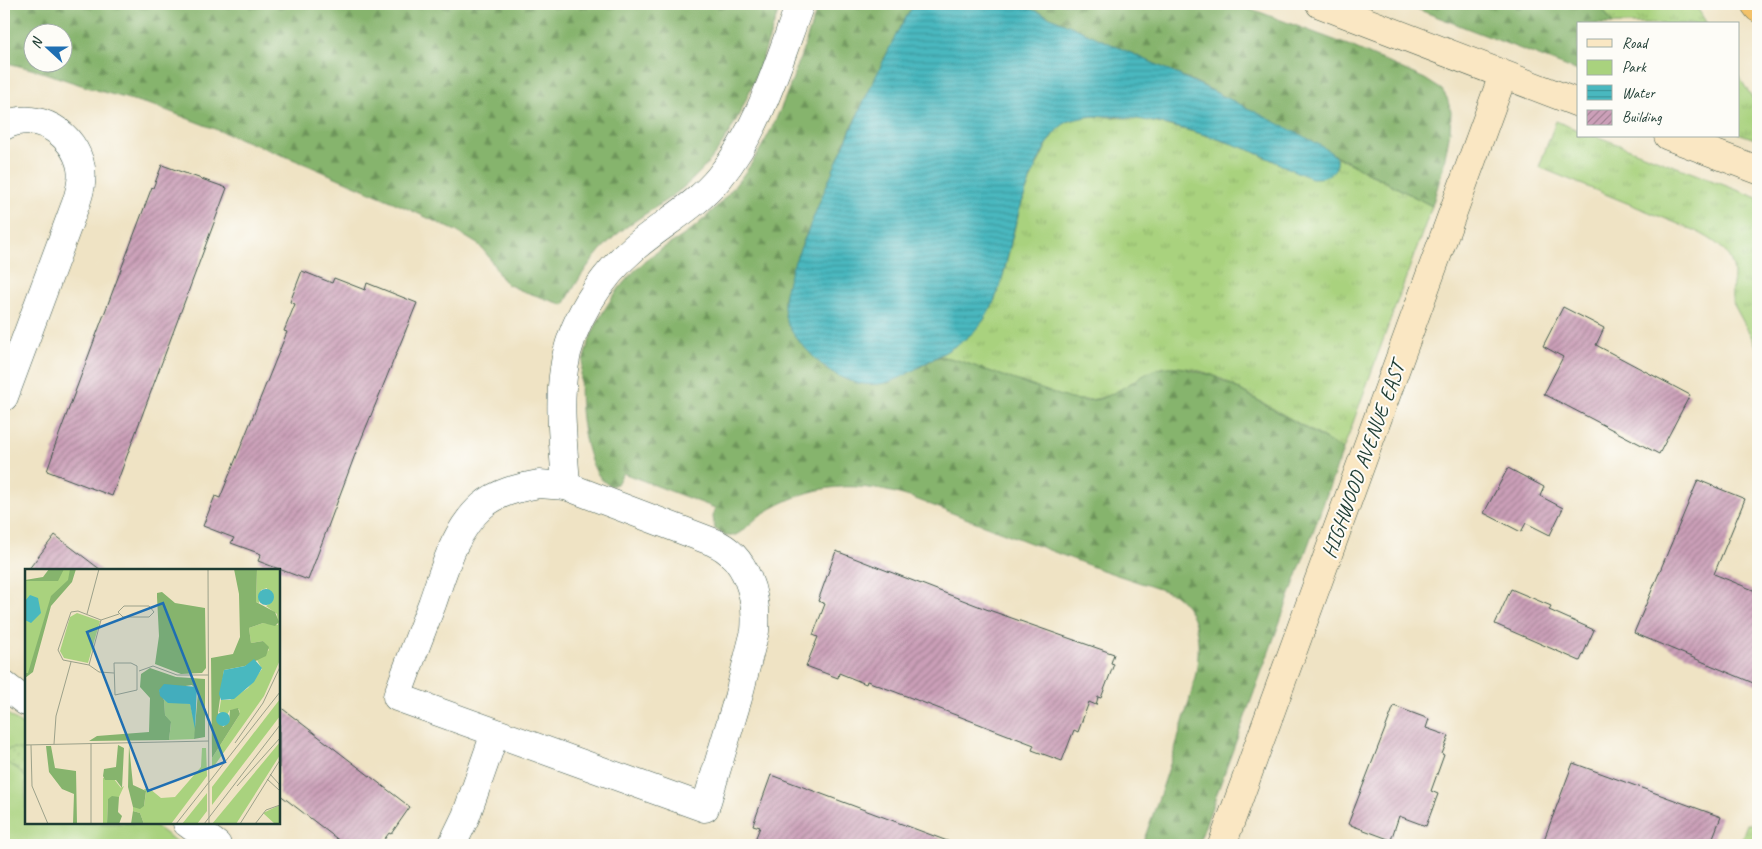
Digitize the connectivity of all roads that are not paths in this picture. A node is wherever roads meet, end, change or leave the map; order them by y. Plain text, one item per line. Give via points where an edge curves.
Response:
1 (800, 4) edge
2 (1320, 4) edge
3 (1755, 4) edge
4 (1758, 8) edge
5 (1503, 75) junction
6 (1577, 103) edge
7 (4, 126) edge
8 (1673, 138) edge
9 (1758, 170) edge
10 (4, 397) edge
11 (566, 486) junction
12 (4, 685) edge
13 (25, 701) edge
14 (495, 733) junction
15 (188, 824) edge
16 (217, 845) edge
17 (452, 845) edge
18 (1222, 845) edge

1 - 11 street via 764,101 747,137 725,170 700,198 622,259 585,309 573,335 564,369 562,408
2 - 5 street
3 - 4 highway
5 - 6 street
5 - 18 street, HIGHWOOD AVENUE EAST
7 - 10 street via 32,121 54,128 69,140 78,158 82,178
8 - 9 street
11 - 14 street via 539,484 508,491 490,500 469,521 450,556 397,697
11 - 14 street via 722,546 734,555 743,569 754,599 755,631 718,768 705,808
12 - 13 street
14 - 17 street via 466,816
15 - 16 street

